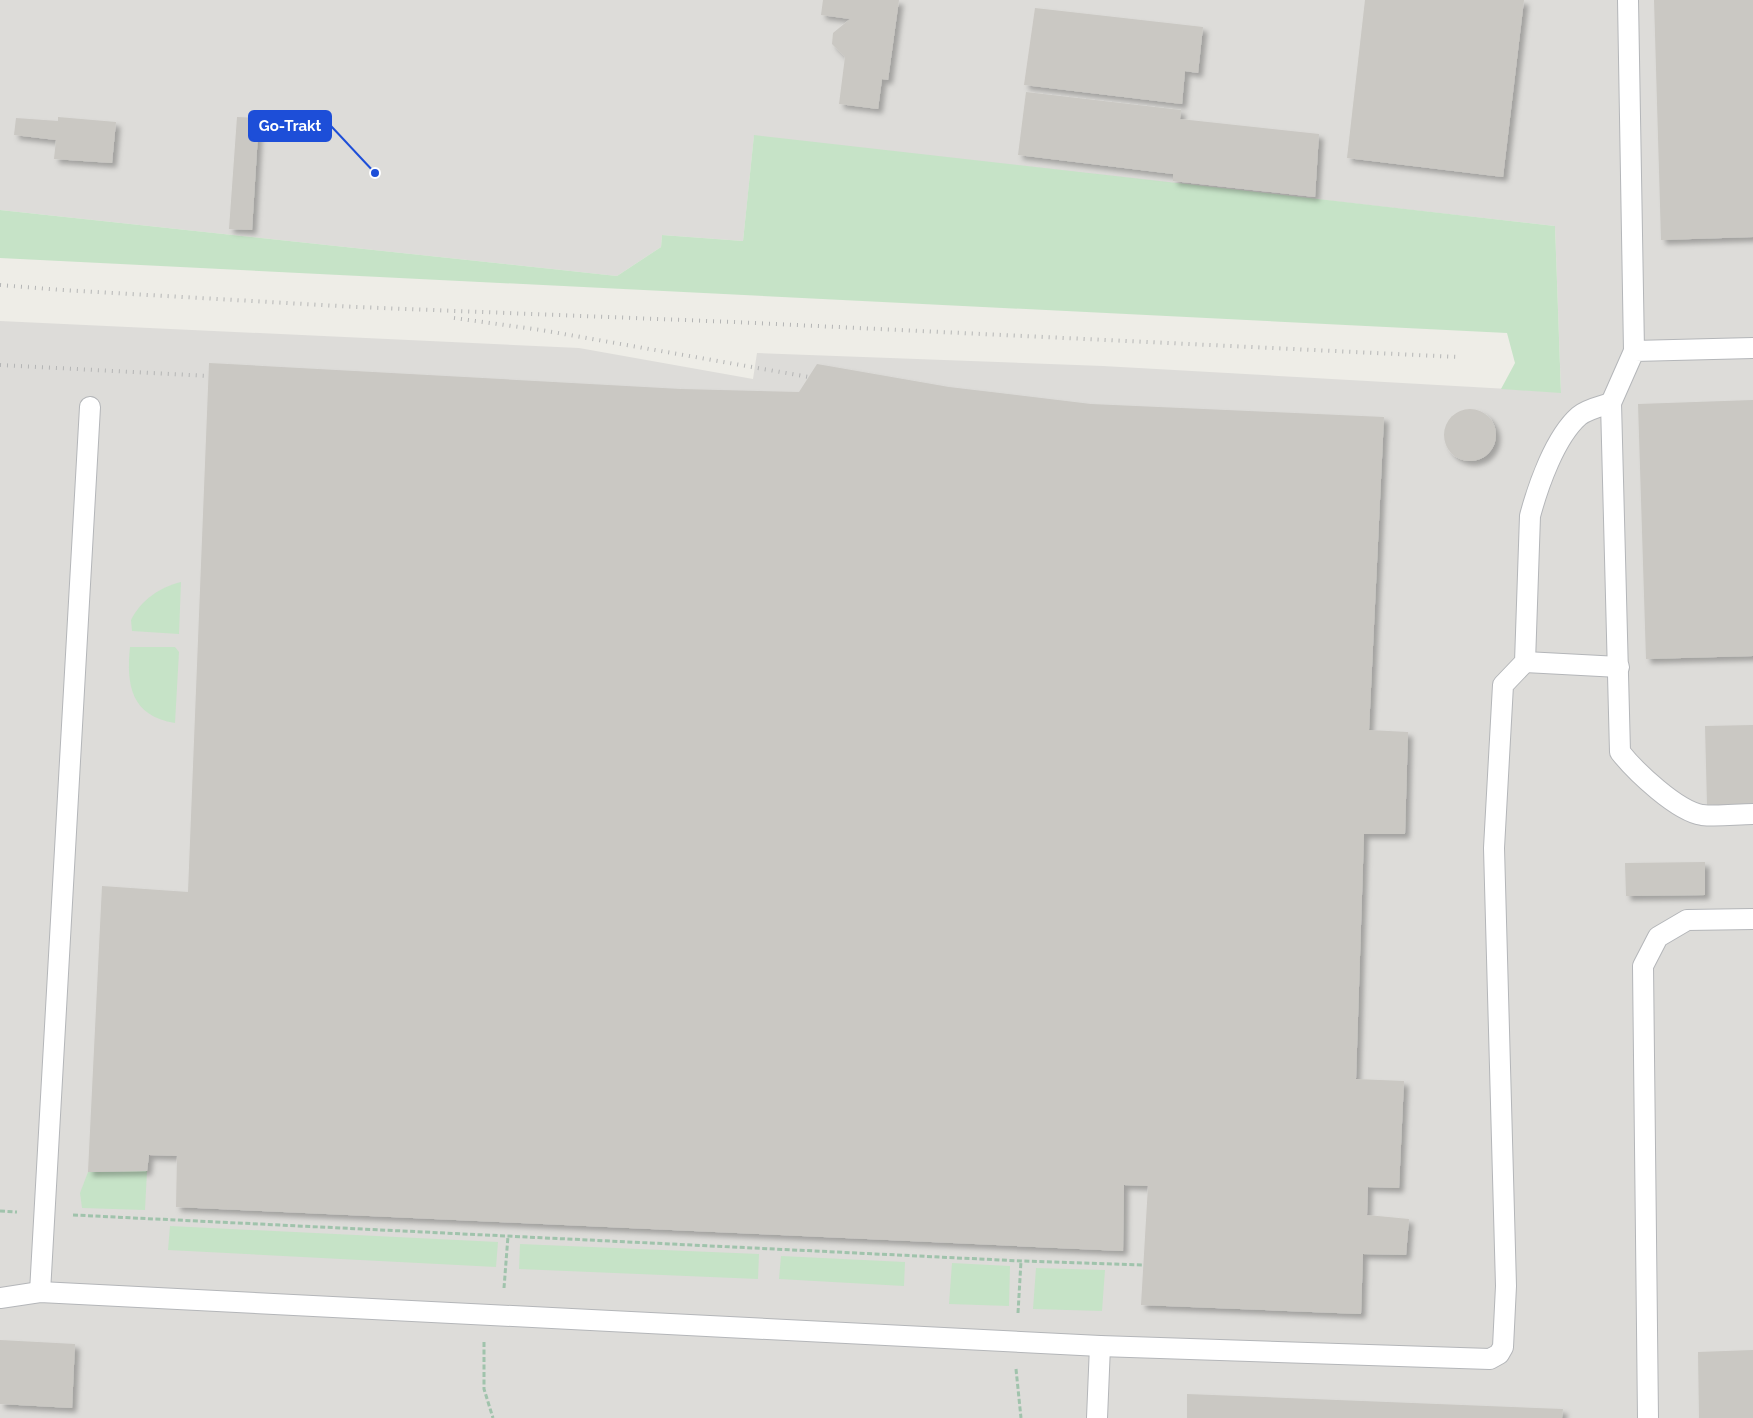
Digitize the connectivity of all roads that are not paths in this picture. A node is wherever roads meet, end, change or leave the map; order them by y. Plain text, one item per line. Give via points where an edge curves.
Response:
1 (1628, 0) edge
2 (1753, 348) edge
3 (1634, 351) junction
4 (1612, 403) junction
5 (90, 407) dead end
6 (1525, 662) junction
7 (1619, 667) junction
8 (1753, 814) edge
9 (1753, 919) edge
10 (40, 1292) junction
11 (0, 1298) edge
12 (1100, 1346) junction
13 (1097, 1418) edge
14 (1648, 1418) edge

1 - 3 lane
2 - 3 lane
3 - 4 lane
4 - 6 lane via 1580,415 1557,444 1533,505
4 - 7 lane
5 - 10 lane
6 - 7 lane
6 - 12 lane via 1503,685 1494,848 1506,1286 1503,1347 1499,1354 1490,1359
7 - 8 lane via 1620,752 1630,765 1685,810 1703,815
9 - 14 lane via 1687,920 1658,937 1643,966
10 - 11 lane
10 - 12 lane
12 - 13 lane

